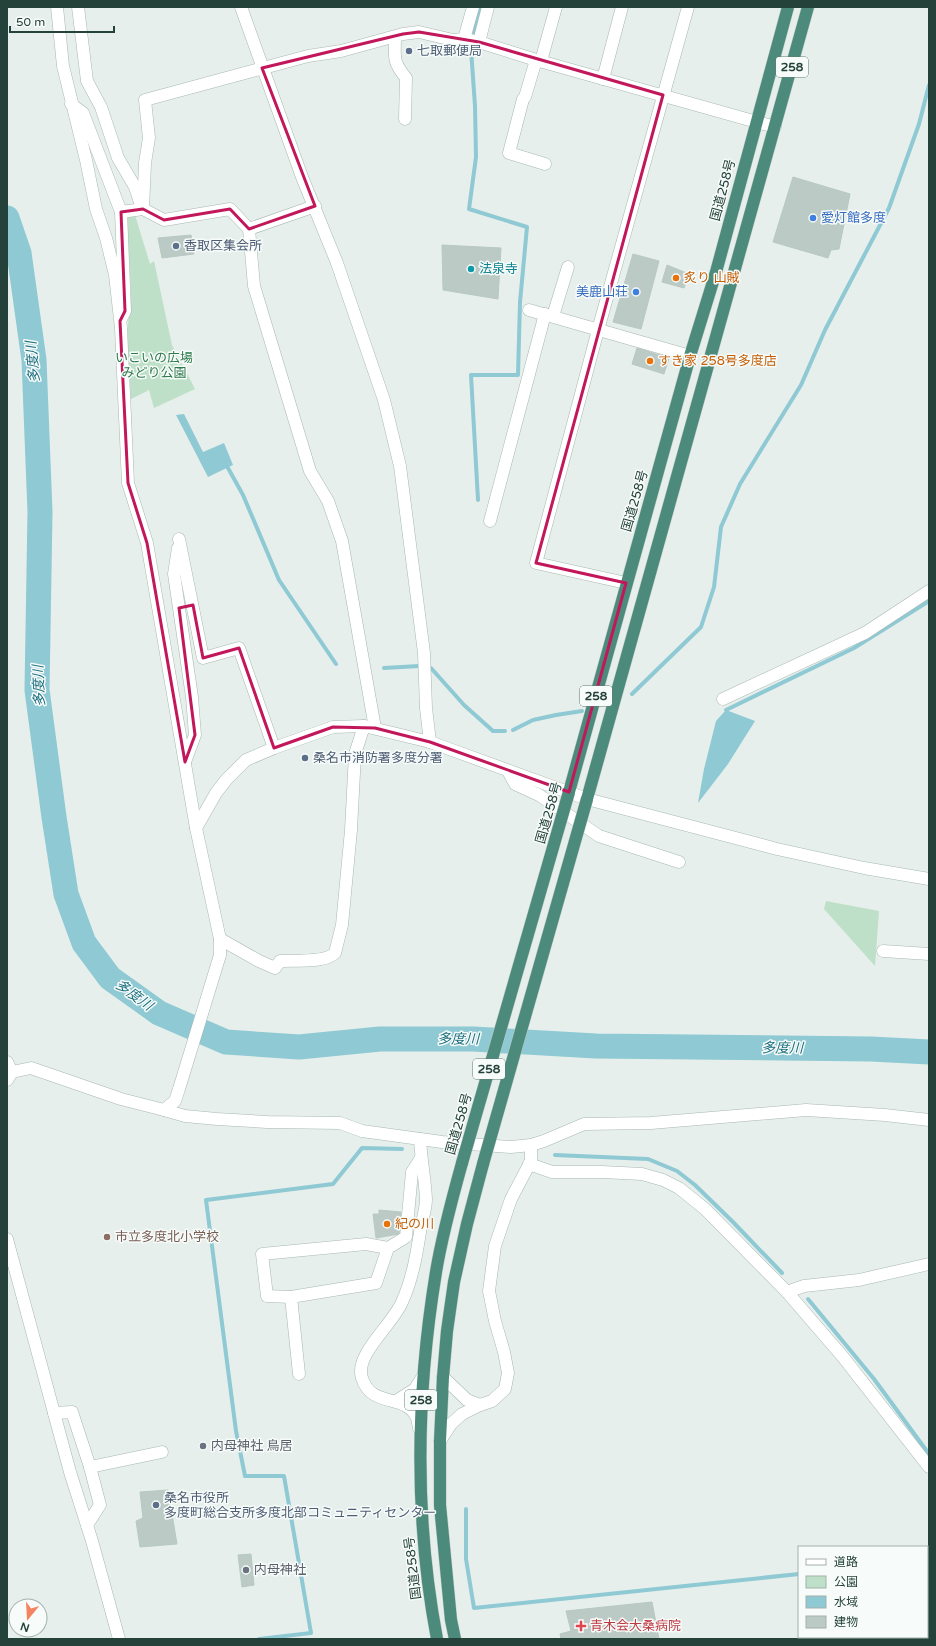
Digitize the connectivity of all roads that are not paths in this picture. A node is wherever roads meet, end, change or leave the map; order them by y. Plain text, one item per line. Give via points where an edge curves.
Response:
1 (57, 7) edge
2 (78, 7) edge
3 (241, 7) edge
4 (473, 7) edge
5 (488, 7) edge
6 (556, 7) edge
7 (622, 7) edge
8 (688, 7) edge
9 (788, 7) edge
10 (808, 7) edge
11 (395, 37) junction
12 (465, 39) junction
13 (479, 42) junction
14 (538, 60) junction
15 (262, 68) junction
16 (603, 79) junction
17 (663, 95) junction
18 (71, 104) junction
19 (405, 119) dead end
20 (756, 121) junction
21 (775, 127) junction
22 (545, 164) dead end
23 (315, 206) junction
24 (143, 210) junction
25 (121, 212) junction
26 (248, 229) junction
27 (568, 267) dead end
28 (530, 310) dead end
29 (549, 315) junction
30 (120, 320) junction
31 (598, 330) junction
32 (690, 356) junction
33 (490, 521) dead end
34 (626, 584) junction
35 (929, 591) edge
36 (723, 699) dead end
37 (369, 727) junction
38 (430, 742) junction
39 (274, 748) junction
40 (185, 762) junction
41 (508, 771) junction
42 (569, 792) junction
43 (587, 799) junction
44 (196, 828) junction
45 (679, 862) dead end
46 (929, 879) edge
47 (220, 939) junction
48 (883, 951) dead end
49 (929, 954) edge
50 (9, 1072) edge
51 (164, 1110) junction
52 (929, 1120) edge
53 (420, 1138) junction
54 (531, 1144) junction
55 (421, 1158) junction
56 (529, 1164) junction
57 (7, 1238) edge
58 (388, 1248) junction
59 (929, 1264) edge
60 (787, 1292) junction
61 (292, 1297) junction
62 (299, 1374) dead end
63 (423, 1376) junction
64 (443, 1377) junction
65 (396, 1401) junction
66 (480, 1405) junction
67 (54, 1413) junction
68 (419, 1428) junction
69 (440, 1441) junction
70 (162, 1452) dead end
71 (90, 1467) junction
72 (929, 1467) edge
73 (87, 1524) junction
74 (119, 1639) edge
75 (436, 1639) edge
76 (455, 1639) edge

1 - 18 street via 63,66
2 - 24 street via 88,81 101,107 118,158 135,187
3 - 15 street
4 - 12 street
5 - 13 street
6 - 14 street
7 - 16 street
8 - 17 street
9 - 20 highway, 国道258号 / 258
10 - 21 highway, 258
11 - 12 street via 419,32 453,40
11 - 15 street
11 - 19 street via 395,62 406,78
12 - 13 street
13 - 14 street
14 - 16 street
14 - 22 street via 523,99 509,153
15 - 23 street
15 - 24 street via 145,100 149,138
16 - 17 street
17 - 20 street
17 - 31 street
18 - 25 street via 83,113
18 - 30 street via 115,276
20 - 21 street
20 - 32 highway, 国道258号 / 258 via 716,272
21 - 43 highway, 258
23 - 26 street
23 - 38 street via 381,393 400,466 424,653
24 - 25 street
24 - 26 street via 164,220 230,209
25 - 30 street via 125,311
26 - 37 street via 254,286 310,471 328,501 342,541
27 - 29 street
28 - 29 street
29 - 31 street
29 - 33 street
30 - 40 street via 128,483 147,544
31 - 32 street
31 - 34 street via 536,563
32 - 34 highway, 国道258号 / 258
34 - 42 highway, 国道258号 / 258
35 - 36 street via 865,633
37 - 38 street
37 - 39 street via 333,727
37 - 47 street via 355,754 342,925 332,957 280,960 275,968
38 - 41 street
39 - 40 street via 239,648 204,658 179,539 174,574 196,735
39 - 44 street via 246,760 234,772 216,793
40 - 44 street
41 - 42 street
41 - 45 street via 515,784 539,795 599,836
42 - 43 street
42 - 63 highway, 国道258号 / 258, bridge via 445,1228 436,1272
43 - 46 street via 777,849
43 - 64 highway, 258, bridge via 467,1224 454,1282
44 - 47 street
47 - 51 street via 220,955 179,1089 175,1100
48 - 49 street
50 - 51 street via 31,1068 121,1099
51 - 53 street via 185,1116 217,1119 340,1123 362,1131
52 - 54 street via 806,1110 651,1122 584,1124
53 - 54 street via 511,1147
53 - 55 street
54 - 56 street
55 - 58 street via 412,1172 406,1237
55 - 65 street via 426,1200 412,1275 401,1304 364,1357 361,1367 361,1378 375,1396
56 - 60 street via 552,1172 642,1174 663,1180 679,1188 705,1209
56 - 66 street via 511,1199 495,1246 489,1291 508,1373 505,1389 492,1401
57 - 67 street
58 - 61 street via 376,1283
58 - 61 street via 366,1244 262,1254 266,1296
59 - 60 street via 859,1280 804,1286
60 - 72 street via 843,1357
61 - 62 street
63 - 65 street via 415,1389
63 - 68 highway, 国道258号 / 258
64 - 66 street via 467,1400
64 - 69 highway, 258
65 - 68 street via 416,1416
66 - 69 street via 462,1414 451,1424
67 - 71 street via 72,1412
67 - 73 street
68 - 75 highway, 国道258号 / 258 via 420,1504
69 - 76 highway, 258 via 440,1505
70 - 71 street
71 - 73 street via 100,1505
73 - 74 street

